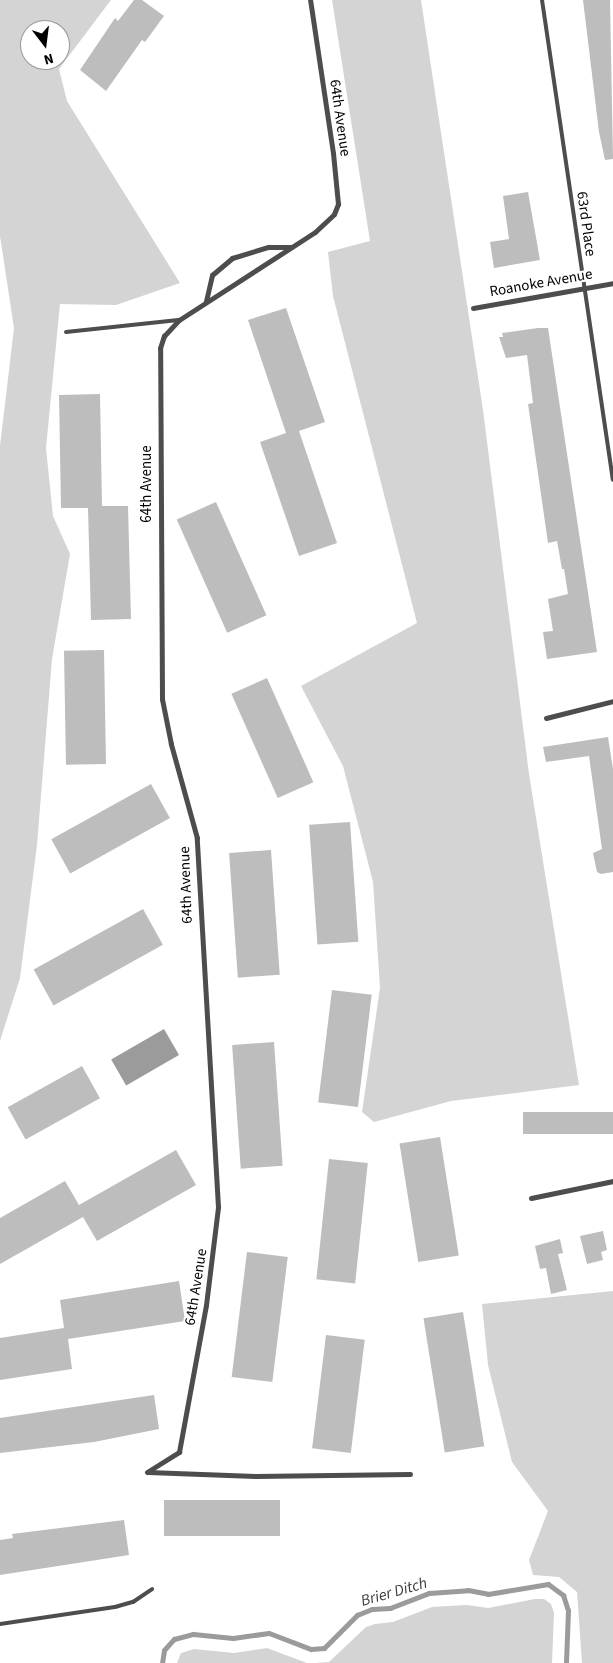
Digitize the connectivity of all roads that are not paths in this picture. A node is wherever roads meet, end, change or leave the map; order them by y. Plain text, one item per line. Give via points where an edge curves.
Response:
1 (310, 0) edge
2 (542, 0) edge
3 (291, 247) junction
4 (613, 283) edge
5 (584, 288) junction
6 (206, 302) junction
7 (473, 308) dead end
8 (179, 320) junction
9 (66, 332) dead end
10 (613, 480) edge
11 (613, 701) edge
12 (546, 718) dead end
13 (613, 1181) edge
14 (531, 1198) dead end
15 (410, 1474) dead end
16 (152, 1589) dead end
17 (0, 1624) edge

1 - 3 street, 64th Avenue via 338,204 329,222
2 - 5 lane, 63rd Place
3 - 6 street, 64th Avenue
3 - 6 street via 268,247 232,258 212,276
4 - 5 street, Roanoke Avenue
5 - 7 street, Roanoke Avenue
5 - 10 lane, 63rd Place
6 - 8 street, 64th Avenue
8 - 9 lane
8 - 15 street, 64th Avenue via 164,336 160,348 162,695 171,744 197,838 218,1207 203,1324 179,1452 147,1472 255,1476
11 - 12 street
13 - 14 street
16 - 17 lane via 133,1602 115,1607

